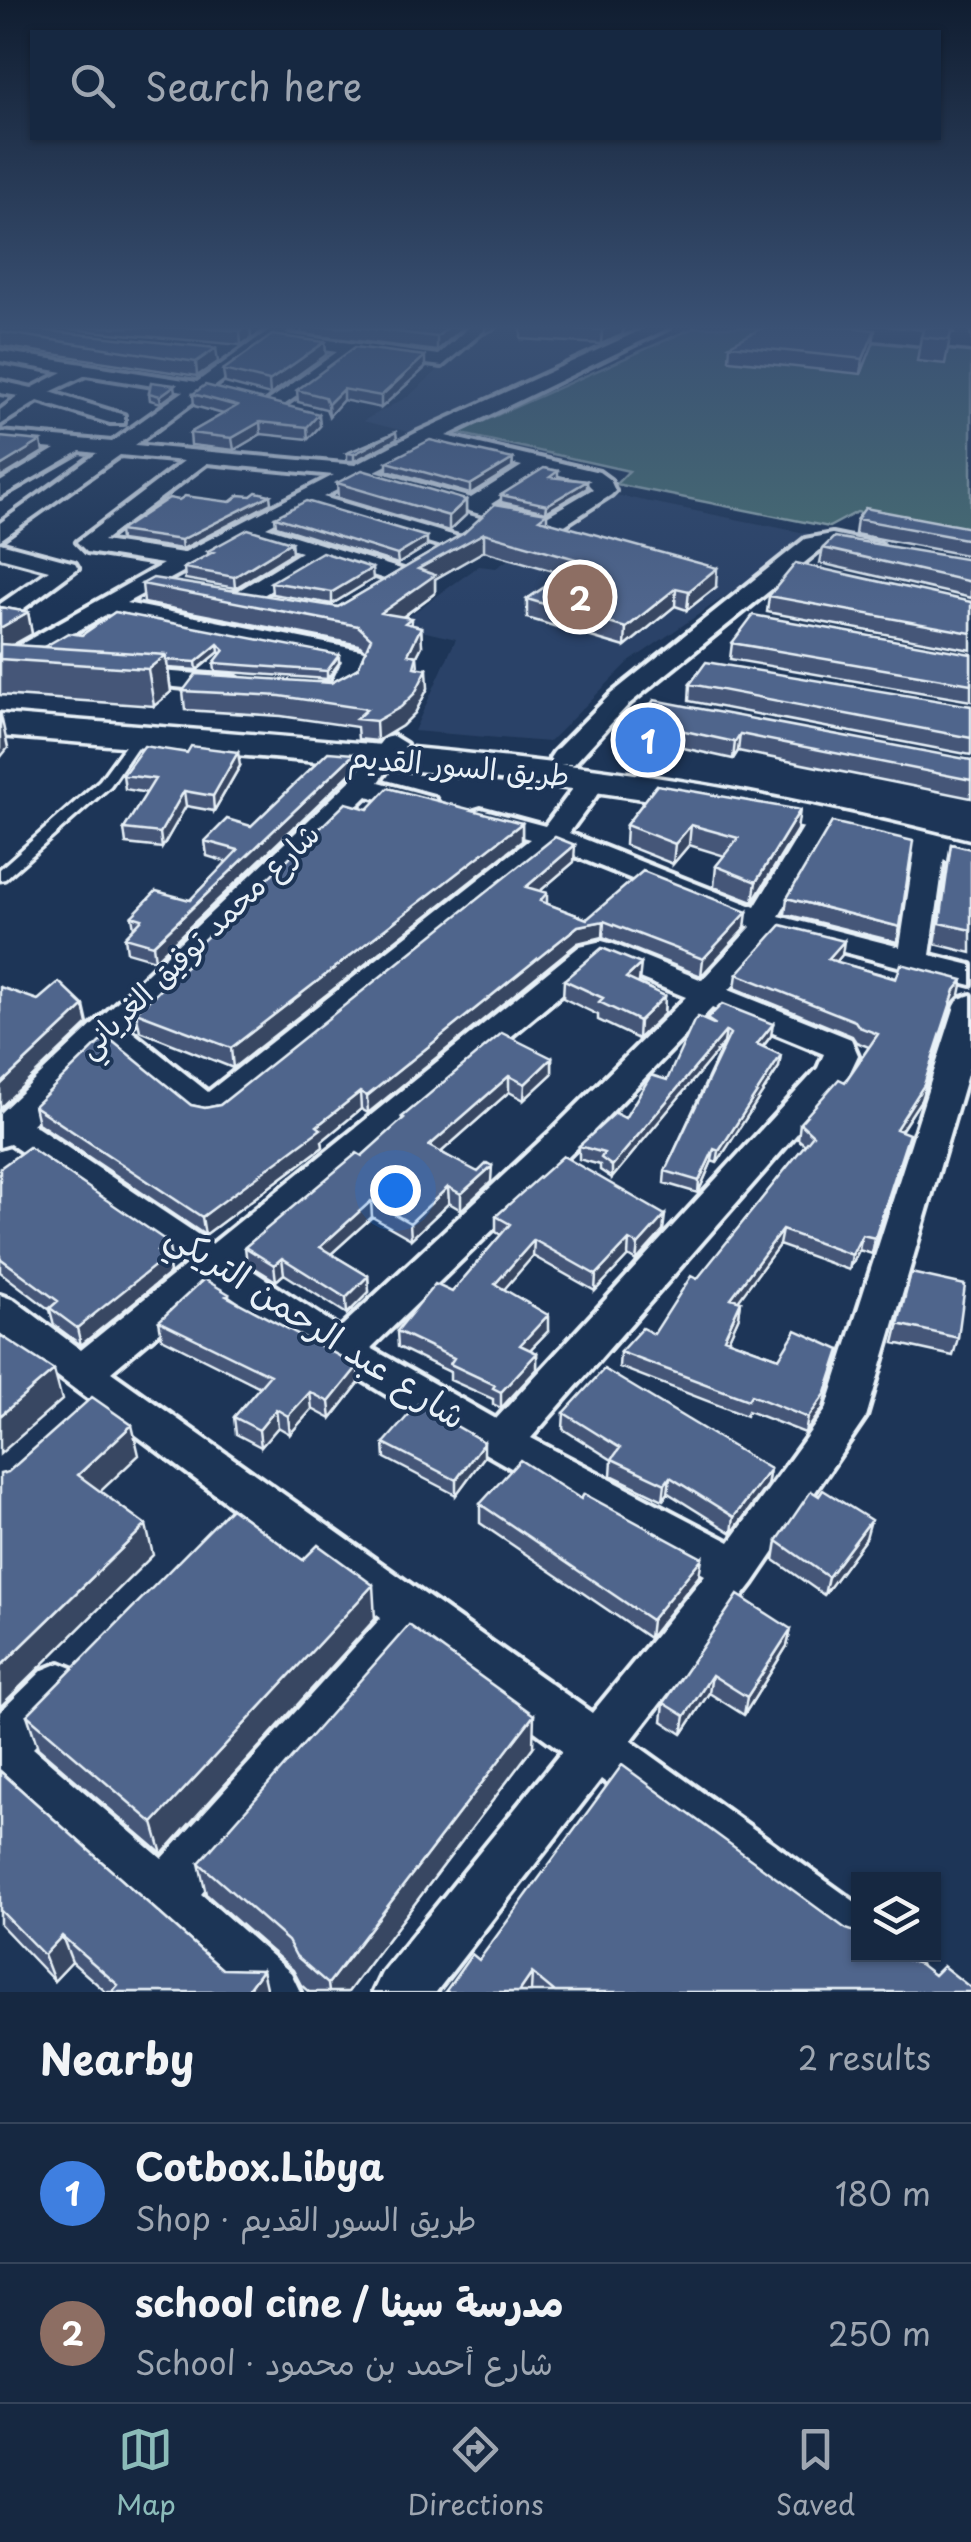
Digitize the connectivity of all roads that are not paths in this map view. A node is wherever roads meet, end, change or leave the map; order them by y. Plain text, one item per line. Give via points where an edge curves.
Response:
1 (113, 420) edge
2 (153, 420) edge
3 (463, 420) edge
4 (0, 438) edge
5 (424, 438) junction
6 (76, 446) junction
7 (112, 450) junction
8 (200, 460) junction
9 (538, 465) junction
10 (353, 471) junction
11 (0, 476) edge
12 (24, 476) junction
13 (0, 491) edge
14 (302, 498) junction
15 (481, 509) junction
16 (244, 527) junction
17 (0, 533) edge
18 (454, 543) junction
19 (0, 550) edge
20 (320, 551) junction
21 (900, 554) edge
22 (184, 560) junction
23 (787, 566) junction
24 (413, 568) junction
25 (824, 575) edge
26 (145, 583) junction
27 (182, 590) edge
28 (368, 596) edge
29 (104, 606) junction
30 (276, 607) edge
31 (726, 615) junction
32 (0, 618) edge
33 (762, 624) edge
34 (58, 632) junction
35 (668, 660) junction
36 (707, 667) edge
37 (0, 668) edge
38 (37, 670) edge
39 (94, 674) edge
40 (620, 699) junction
41 (658, 706) edge
42 (0, 709) edge
43 (0, 725) edge
44 (137, 738) junction
45 (379, 764) junction
46 (579, 769) junction
47 (822, 819) junction
48 (971, 834) edge
49 (552, 836) junction
50 (930, 844) junction
51 (971, 855) edge
52 (0, 876) edge
53 (766, 922) junction
54 (913, 963) junction
55 (971, 975) edge
56 (710, 994) junction
57 (971, 1006) edge
58 (107, 1029) junction
59 (4, 1130) edge
60 (213, 1261) junction
61 (0, 1311) edge
62 (342, 1352) junction
63 (86, 1395) junction
64 (501, 1443) junction
65 (737, 1569) junction
66 (415, 1614) junction
67 (96, 1650) edge
68 (597, 1743) junction
69 (0, 1749) edge
70 (164, 1896) junction
71 (851, 1931) edge
72 (272, 1992) edge
73 (401, 1992) edge

1 - 6 street
2 - 7 street
3 - 5 street
4 - 6 street
5 - 9 street
5 - 10 street
6 - 7 street
6 - 12 street
7 - 8 street
7 - 17 street
8 - 10 street
8 - 22 street via 88,542
9 - 15 street
9 - 15 street via 592,476 604,491 552,523
10 - 14 street
10 - 15 street
11 - 12 street
12 - 13 street
14 - 16 street
14 - 18 street
15 - 18 street
16 - 20 street
16 - 22 street
18 - 24 street
19 - 32 street via 66,568
20 - 24 street
20 - 30 street via 229,598
21 - 23 street via 820,541
22 - 26 street
23 - 25 street
23 - 31 street
24 - 28 street
26 - 27 street
26 - 29 street
29 - 34 street
29 - 39 street via 356,656 342,689
31 - 33 street
31 - 35 street
32 - 34 street
34 - 37 street
35 - 36 street
35 - 40 street
37 - 38 street
40 - 41 street
40 - 46 street
42 - 45 main road, طريق السور القديم
43 - 44 main road, طريق السور القديم
44 - 45 main road, طريق السور القديم
44 - 52 lane via 105,782
45 - 46 main road, طريق السور القديم
45 - 49 street
45 - 58 street, شارع محمد توفيق الغرياني
46 - 47 main road, طريق السور القديم
46 - 48 main road, طريق السور القديم via 805,799
46 - 49 street
47 - 50 main road, طريق السور القديم
47 - 53 street
49 - 53 street
49 - 58 street via 208,1110
50 - 51 main road, طريق السور القديم
50 - 54 street
53 - 54 street
53 - 56 street
54 - 55 street
56 - 60 street via 602,951 583,957
56 - 62 street
56 - 64 street via 839,1047 841,1056 678,1250
57 - 65 street via 845,1417
58 - 59 street, شارع محمد توفيق الغرياني
59 - 60 street, شارع عبد الرحمن التريكي
60 - 62 street, شارع عبد الرحمن التريكي
60 - 63 street
61 - 63 street
62 - 64 street, شارع عبد الرحمن التريكي
63 - 66 street via 234,1510
64 - 65 street, شارع عبد الرحمن التريكي
65 - 68 street
66 - 68 street
66 - 70 street
67 - 69 street
68 - 71 street
68 - 73 street
69 - 70 street
70 - 72 street

